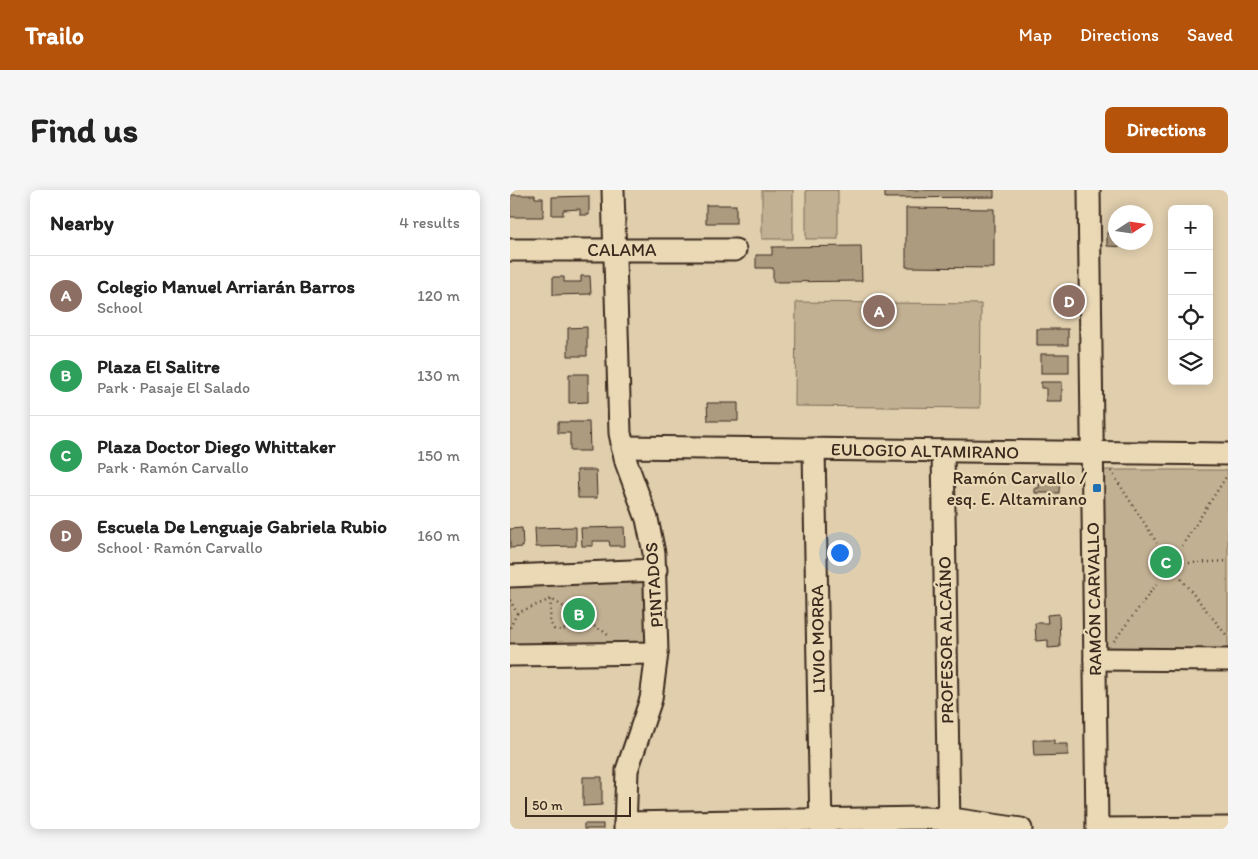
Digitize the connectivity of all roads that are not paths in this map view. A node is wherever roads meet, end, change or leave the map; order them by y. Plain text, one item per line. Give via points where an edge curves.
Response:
1 (613, 190) edge
2 (1090, 190) edge
3 (510, 250) edge
4 (614, 250) junction
5 (735, 250) dead end
6 (622, 447) junction
7 (814, 449) junction
8 (943, 451) junction
9 (1096, 453) junction
10 (1228, 454) edge
11 (656, 570) junction
12 (510, 576) edge
13 (657, 653) junction
14 (510, 655) edge
15 (1098, 659) junction
16 (1228, 660) edge
17 (821, 824) edge
18 (949, 824) edge
19 (625, 826) edge
20 (1228, 828) edge
21 (1021, 829) edge
22 (1098, 829) edge

1 - 4 street, PINTADOS
2 - 9 street, RAMÓN CARVALLO
3 - 4 street, CALAMA
4 - 5 street, CALAMA
4 - 6 street, PINTADOS
6 - 7 street, EULOGIO ALTAMIRANO
6 - 11 street, PINTADOS via 647,519
7 - 8 street, EULOGIO ALTAMIRANO
7 - 17 street, LIVIO MORRA
8 - 9 street, EULOGIO ALTAMIRANO
8 - 18 street, PROFESOR ALCAÍNO
9 - 10 street, EULOGIO ALTAMIRANO
9 - 15 street, RAMÓN CARVALLO
11 - 12 street
11 - 13 street, PINTADOS
13 - 14 street
13 - 19 street, PINTADOS via 651,700 627,770
15 - 16 street
15 - 22 street, RAMÓN CARVALLO
17 - 18 street
17 - 19 street
18 - 21 street
20 - 22 street

